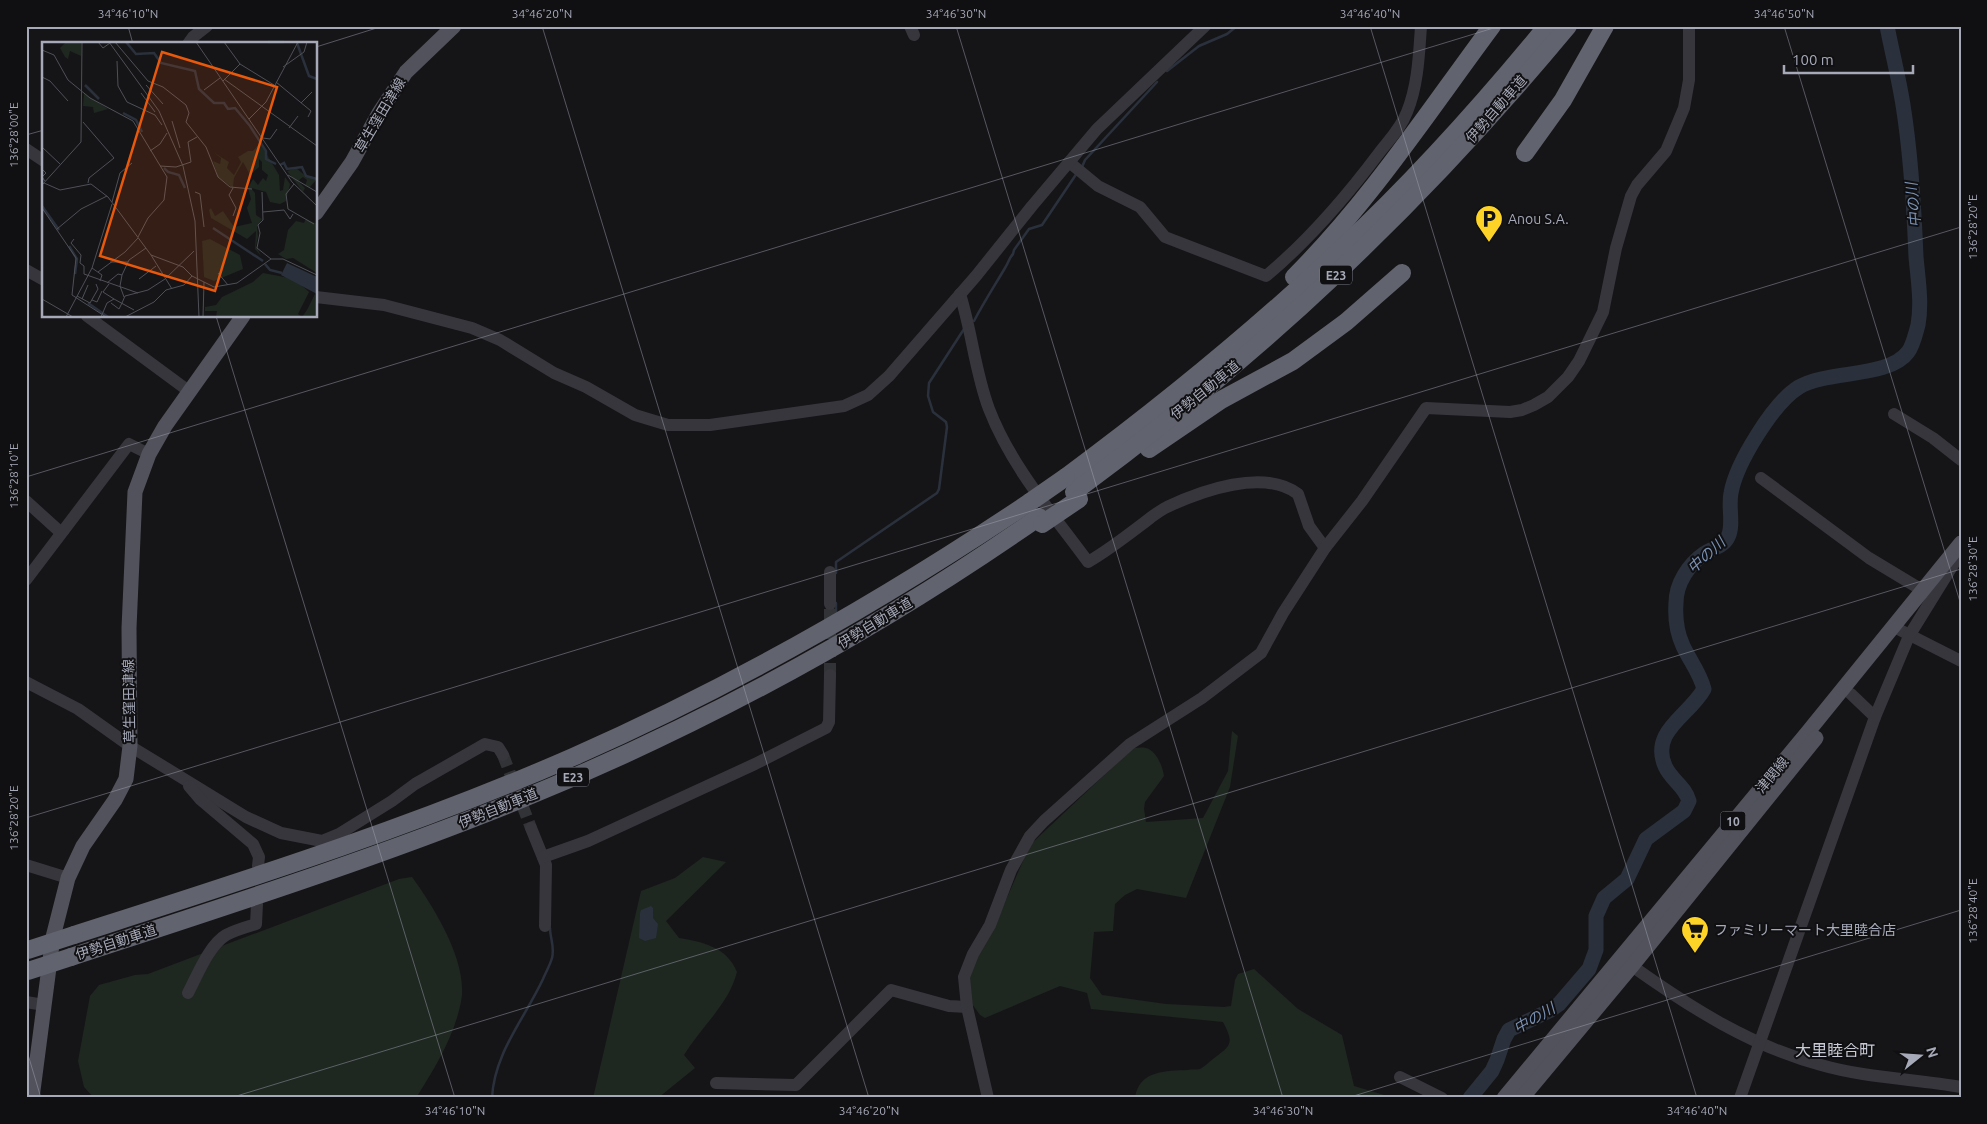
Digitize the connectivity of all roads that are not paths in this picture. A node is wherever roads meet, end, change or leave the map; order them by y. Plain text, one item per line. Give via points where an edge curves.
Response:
1 (207, 26) edge
2 (454, 26) edge
3 (1205, 26) edge
4 (1421, 26) edge
5 (1492, 26) edge
6 (1547, 26) edge
7 (1568, 26) edge
8 (1605, 26) edge
9 (1689, 26) edge
10 (189, 42) edge
11 (26, 149) edge
12 (1525, 153) dead end
13 (42, 160) edge
14 (1076, 168) junction
15 (318, 210) edge
16 (26, 270) edge
17 (1402, 273) dead end
18 (42, 279) edge
19 (960, 294) junction
20 (318, 297) edge
21 (90, 318) edge
22 (242, 318) edge
23 (1199, 374) junction
24 (190, 392) junction
25 (1894, 414) dead end
26 (149, 454) junction
27 (1961, 460) edge
28 (1761, 478) dead end
29 (1073, 489) junction
30 (26, 501) edge
31 (1037, 515) junction
32 (63, 531) junction
33 (1961, 543) edge
34 (1325, 548) junction
35 (1959, 557) edge
36 (830, 572) dead end
37 (26, 580) edge
38 (1922, 590) junction
39 (830, 604) tunnel mouth
40 (1902, 632) junction
41 (1961, 660) edge
42 (830, 675) tunnel mouth
43 (26, 682) edge
44 (1851, 694) junction
45 (1875, 717) junction
46 (130, 746) junction
47 (503, 755) tunnel mouth
48 (186, 782) junction
49 (531, 828) tunnel mouth
50 (543, 857) junction
51 (26, 865) edge
52 (258, 866) dead end
53 (68, 878) junction
54 (257, 904) dead end
55 (545, 926) dead end
56 (27, 951) edge
57 (1627, 961) junction
58 (27, 971) edge
59 (188, 993) dead end
60 (26, 1002) edge
61 (44, 1005) junction
62 (968, 1007) junction
63 (1759, 1043) junction
64 (1400, 1077) dead end
65 (716, 1083) dead end
66 (1961, 1087) edge
67 (32, 1098) edge
68 (988, 1098) edge
69 (1442, 1098) edge
70 (1504, 1098) edge
71 (1522, 1098) edge
72 (1740, 1098) edge

1 - 10 street
2 - 15 main road, 草生窪田津線 via 406,72 352,162
3 - 14 street via 1116,111
4 - 14 street via 1415,86 1403,121 1335,206 1266,276 1164,237 1140,207 1098,186
5 - 23 highway via 1428,116 1343,225
6 - 23 highway, 伊勢自動車道 / E23 via 1451,138 1343,247
7 - 29 highway, 伊勢自動車道 / E23 via 1462,149 1354,258 1233,368 1135,446
8 - 12 highway via 1562,100
9 - 34 street via 1689,80 1684,108 1666,151 1631,196 1602,312 1568,377 1548,397 1522,410 1426,408 1362,501
11 - 13 street
14 - 19 street
16 - 18 street
17 - 29 highway via 1346,322 1293,361 1221,400 1122,467
19 - 20 street via 889,376 862,399 834,408 690,426 668,425 635,415 554,373 500,340 472,328 384,305
19 - 34 street via 985,397 1000,434 1015,463 1088,562 1166,507 1216,488 1260,482 1281,484 1298,494 1309,526
21 - 24 street
22 - 24 main road, 草生窪田津線
23 - 29 highway, 伊勢自動車道 / E23 via 1124,434
24 - 26 main road, 草生窪田津線
25 - 27 street
26 - 32 street via 129,444
26 - 46 main road, 草生窪田津線 via 135,492 129,628
28 - 38 street via 1869,558
29 - 31 highway, 伊勢自動車道, bridge
29 - 31 highway, bridge
30 - 32 street
31 - 56 highway, 伊勢自動車道 / E23, bridge via 962,548 826,630 729,682 573,757 367,838
31 - 58 highway, 伊勢自動車道 / E23, bridge via 978,560 828,651 581,774 367,857
32 - 37 street
33 - 38 main road, 津関線 / 10
34 - 62 street via 1283,613 1262,653 1202,698 1130,744 1030,836 1011,870 990,926 965,972
35 - 40 main road, 津関線 / 10
36 - 39 street
38 - 40 main road, 津関線 / 10
40 - 41 street
40 - 44 main road, 津関線 / 10
40 - 45 street
40 - 57 main road, 津関線 / 10
42 - 50 street via 829,722 822,730 588,841
43 - 46 street via 78,709
44 - 45 street
44 - 57 main road, 津関線 / 10
45 - 63 street
46 - 48 street
46 - 53 main road, 草生窪田津線 via 126,779 83,846
47 - 48 street via 498,747 485,744 415,784 339,834 322,841 263,826
48 - 52 street via 201,800 253,844 259,857
49 - 50 street
50 - 55 street via 547,872
51 - 53 street
53 - 61 main road, 草生窪田津線 via 53,937
54 - 59 street via 256,924 220,940
57 - 63 street via 1682,1001
57 - 70 main road, 津関線 / 10
57 - 71 main road, 津関線 / 10
60 - 61 street
61 - 67 main road, 草生窪田津線
62 - 65 street via 949,1006 892,990 796,1086
62 - 68 street
63 - 66 street via 1822,1065
63 - 72 street
64 - 69 street

